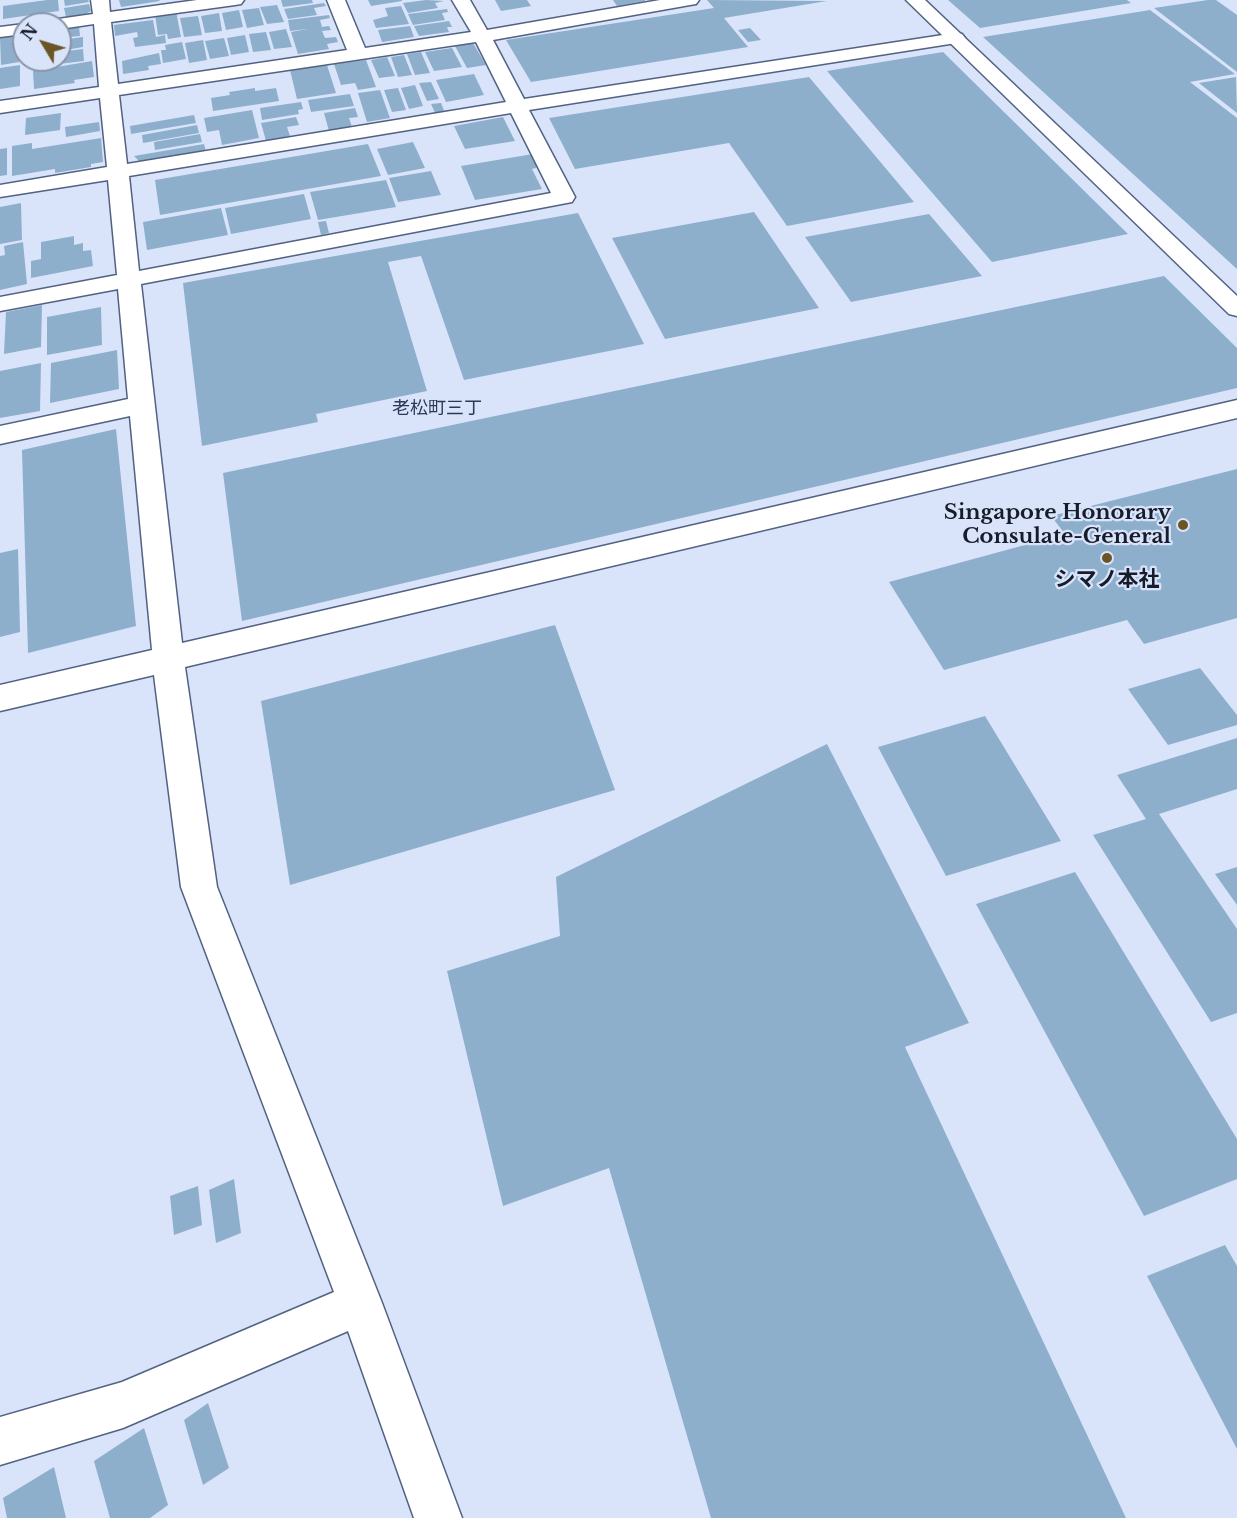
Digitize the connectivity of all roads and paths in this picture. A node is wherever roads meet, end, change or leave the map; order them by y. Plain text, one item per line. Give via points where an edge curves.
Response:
1 (236, 0) edge
2 (336, 0) edge
3 (461, 0) edge
4 (690, 0) edge
5 (915, 0) edge
6 (100, 9) edge
7 (72, 19) edge
8 (482, 36) junction
9 (956, 38) junction
10 (358, 54) junction
11 (110, 91) junction
12 (518, 106) junction
13 (0, 107) edge
14 (118, 171) junction
15 (0, 191) edge
16 (129, 281) junction
17 (0, 304) edge
18 (1237, 309) edge
19 (142, 405) junction
20 (1237, 409) edge
21 (0, 435) edge
22 (168, 660) junction
23 (0, 698) edge
24 (360, 1303) junction
25 (0, 1442) edge
26 (438, 1518) edge

1 - 6 street
2 - 10 street
3 - 8 street
4 - 8 street
5 - 9 street
6 - 7 street
6 - 11 street
8 - 10 street
8 - 12 street
9 - 12 street
9 - 18 street
10 - 11 street
11 - 13 street
11 - 14 street
12 - 14 street
12 - 16 street via 564,197
14 - 15 street
14 - 16 street
16 - 17 street
16 - 19 street
19 - 21 street
19 - 22 street
20 - 22 street
22 - 23 street
22 - 24 street via 199,887
24 - 25 street via 123,1404
24 - 26 street

